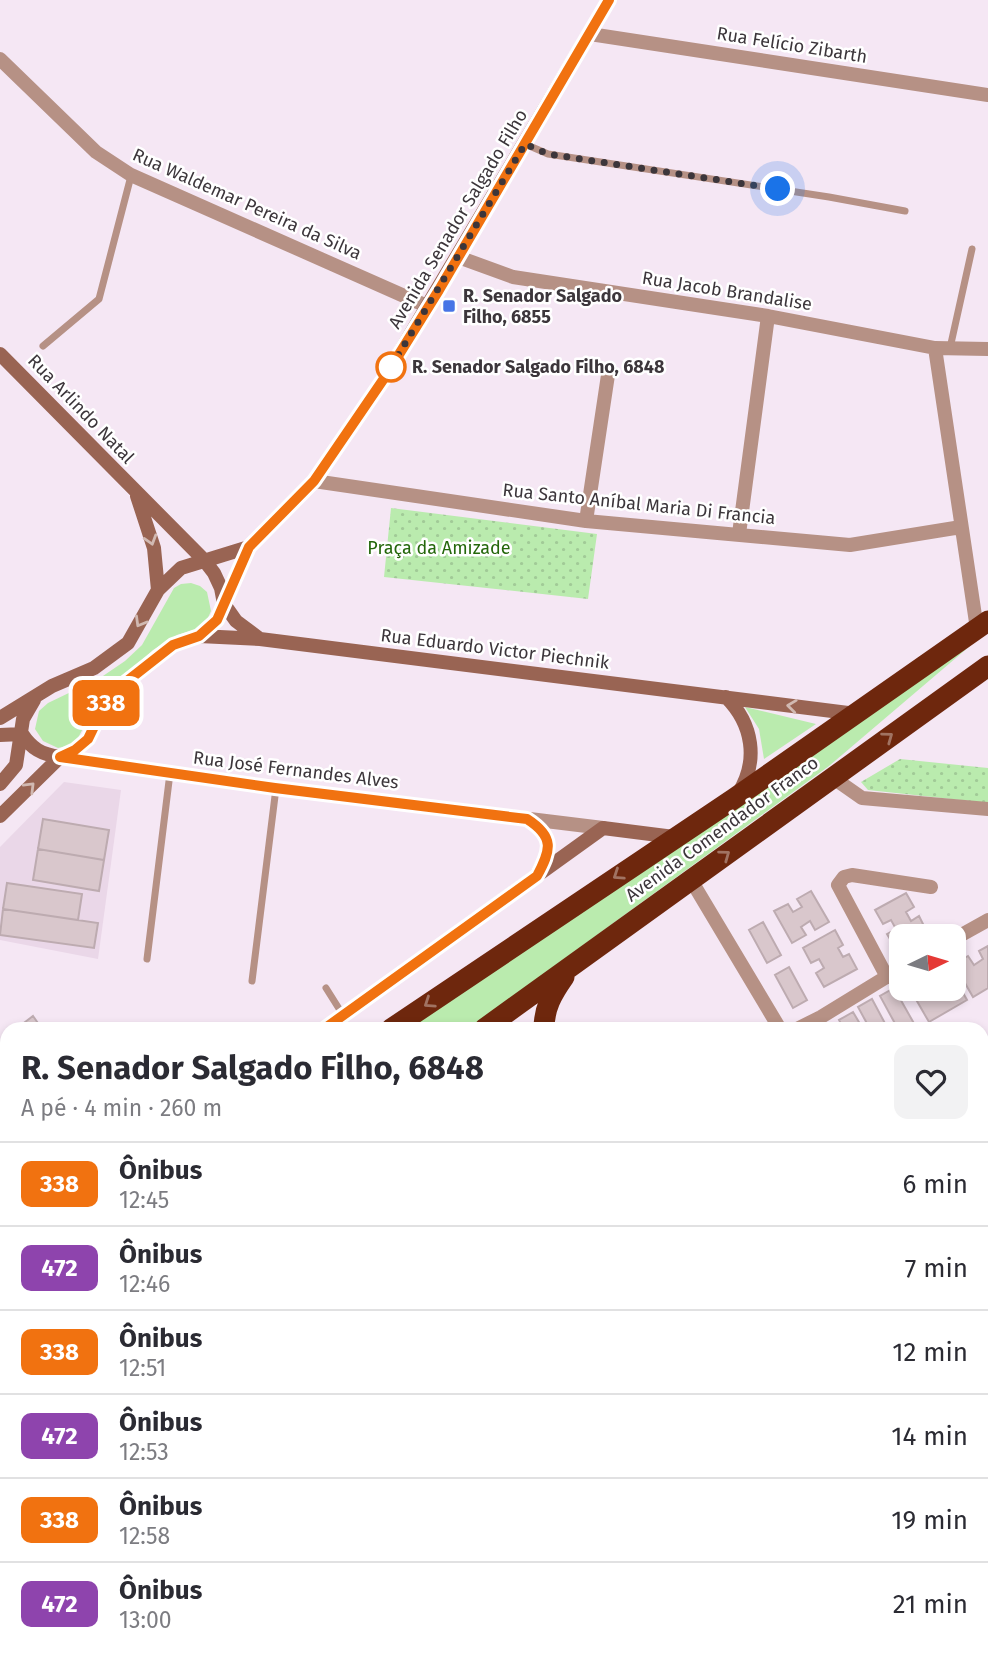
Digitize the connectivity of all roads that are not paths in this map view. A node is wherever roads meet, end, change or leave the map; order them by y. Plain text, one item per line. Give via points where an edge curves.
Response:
1 (609, 0) edge
2 (590, 34) junction
3 (0, 59) edge
4 (988, 95) edge
5 (525, 144) junction
6 (131, 175) junction
7 (905, 211) dead end
8 (972, 249) dead end
9 (458, 257) junction
10 (429, 307) junction
11 (768, 316) junction
12 (43, 345) dead end
13 (935, 348) junction
14 (950, 349) junction
15 (988, 349) edge
16 (0, 354) edge
17 (608, 375) dead end
18 (314, 481) junction
19 (135, 492) junction
20 (586, 521) junction
21 (961, 527) junction
22 (739, 534) junction
23 (249, 547) junction
24 (204, 560) junction
25 (158, 590) junction
26 (224, 604) junction
27 (983, 625) edge
28 (199, 636) junction
29 (260, 639) junction
30 (988, 666) edge
31 (37, 696) junction
32 (726, 697) junction
33 (857, 714) junction
34 (0, 718) edge
35 (22, 734) junction
36 (0, 735) edge
37 (60, 757) junction
38 (170, 773) junction
39 (832, 777) junction
40 (0, 784) edge
41 (275, 788) junction
42 (735, 798) junction
43 (988, 809) edge
44 (0, 816) edge
45 (527, 819) junction
46 (603, 828) junction
47 (674, 837) junction
48 (537, 876) junction
49 (691, 880) junction
50 (931, 887) dead end
51 (988, 920) edge
52 (966, 932) edge
53 (147, 959) dead end
54 (570, 967) junction
55 (887, 976) joint
56 (252, 981) dead end
57 (326, 988) dead end
58 (343, 1015) junction
59 (334, 1022) edge
60 (401, 1022) edge
61 (494, 1022) edge
62 (544, 1022) edge
63 (776, 1022) edge
64 (811, 1022) edge

1 - 2 main road, Avenida Senador Salgado Filho
2 - 4 street, Rua Felício Zibarth
2 - 5 main road, Avenida Senador Salgado Filho
3 - 6 street, Rua Waldemar Pereira da Silva via 96,152
5 - 7 lane via 548,154
5 - 9 main road, Avenida Senador Salgado Filho
6 - 10 street, Rua Waldemar Pereira da Silva
6 - 12 lane via 99,299
8 - 14 lane
9 - 10 main road, Avenida Senador Salgado Filho
9 - 11 street, Rua Jacob Brandalise via 513,277
10 - 18 main road, Avenida Senador Salgado Filho
11 - 13 street, Rua Jacob Brandalise
11 - 22 street
13 - 14 street, Rua Jacob Brandalise
13 - 21 street
14 - 15 street, Rua Jacob Brandalise
16 - 19 main road, Rua Arlindo Natal
17 - 20 street
18 - 20 street, Rua Santo Aníbal Maria Di Francia
18 - 23 main road, Avenida Senador Salgado Filho
19 - 24 main road, Rua Arlindo Natal
19 -> 25 main road, Rua Arlindo Natal via 154,548
20 - 22 street, Rua Santo Aníbal Maria Di Francia
21 - 22 street, Rua Santo Aníbal Maria Di Francia via 850,545
21 - 27 street
23 - 24 main road
23 - 26 main road, Avenida Senador Salgado Filho
24 - 25 main road via 181,568
24 - 26 main road, Rua Arlindo Natal via 221,588
25 -> 31 main road via 128,643 94,668
26 - 28 main road, Avenida Senador Salgado Filho via 217,620
26 - 29 main road via 236,621
27 - 33 highway, Avenida Comendador Franco
28 - 29 main road, Rua Eduardo Victor Piechnik
28 - 37 main road, Avenida Senador Salgado Filho via 173,645 117,689 88,739
29 - 32 main road, Rua Eduardo Victor Piechnik
39 -> 30 highway, Avenida Comendador Franco
31 - 34 main road
31 - 35 main road via 23,719
33 -> 32 main road, Rua Eduardo Victor Piechnik
32 - 42 main road via 743,718 751,744 745,783
33 - 42 highway, Avenida Comendador Franco
35 - 36 main road
35 - 37 main road via 44,755
35 - 40 main road via 16,765
37 - 38 street, Rua José Fernandes Alves
44 -> 37 main road, Avenida Senador Salgado Filho
38 - 41 street, Rua José Fernandes Alves
38 - 53 lane
39 - 43 street via 862,798
49 -> 39 highway, Avenida Comendador Franco
41 - 45 street, Rua José Fernandes Alves
41 - 56 lane
42 - 47 highway, Avenida Comendador Franco
45 - 46 street, Rua José Fernandes Alves
45 - 48 street via 540,827 549,848
46 - 47 main road, Avenida Comendador Franco
46 - 48 main road
47 -> 60 highway, Avenida Comendador Franco
48 - 58 main road
49 - 54 highway, Avenida Comendador Franco
49 - 63 street
50 - 55 street via 852,875 838,885
51 - 52 street
54 - 61 highway, Avenida Comendador Franco
54 - 62 highway via 550,997
55 - 64 street
57 - 58 lane
58 - 59 main road

